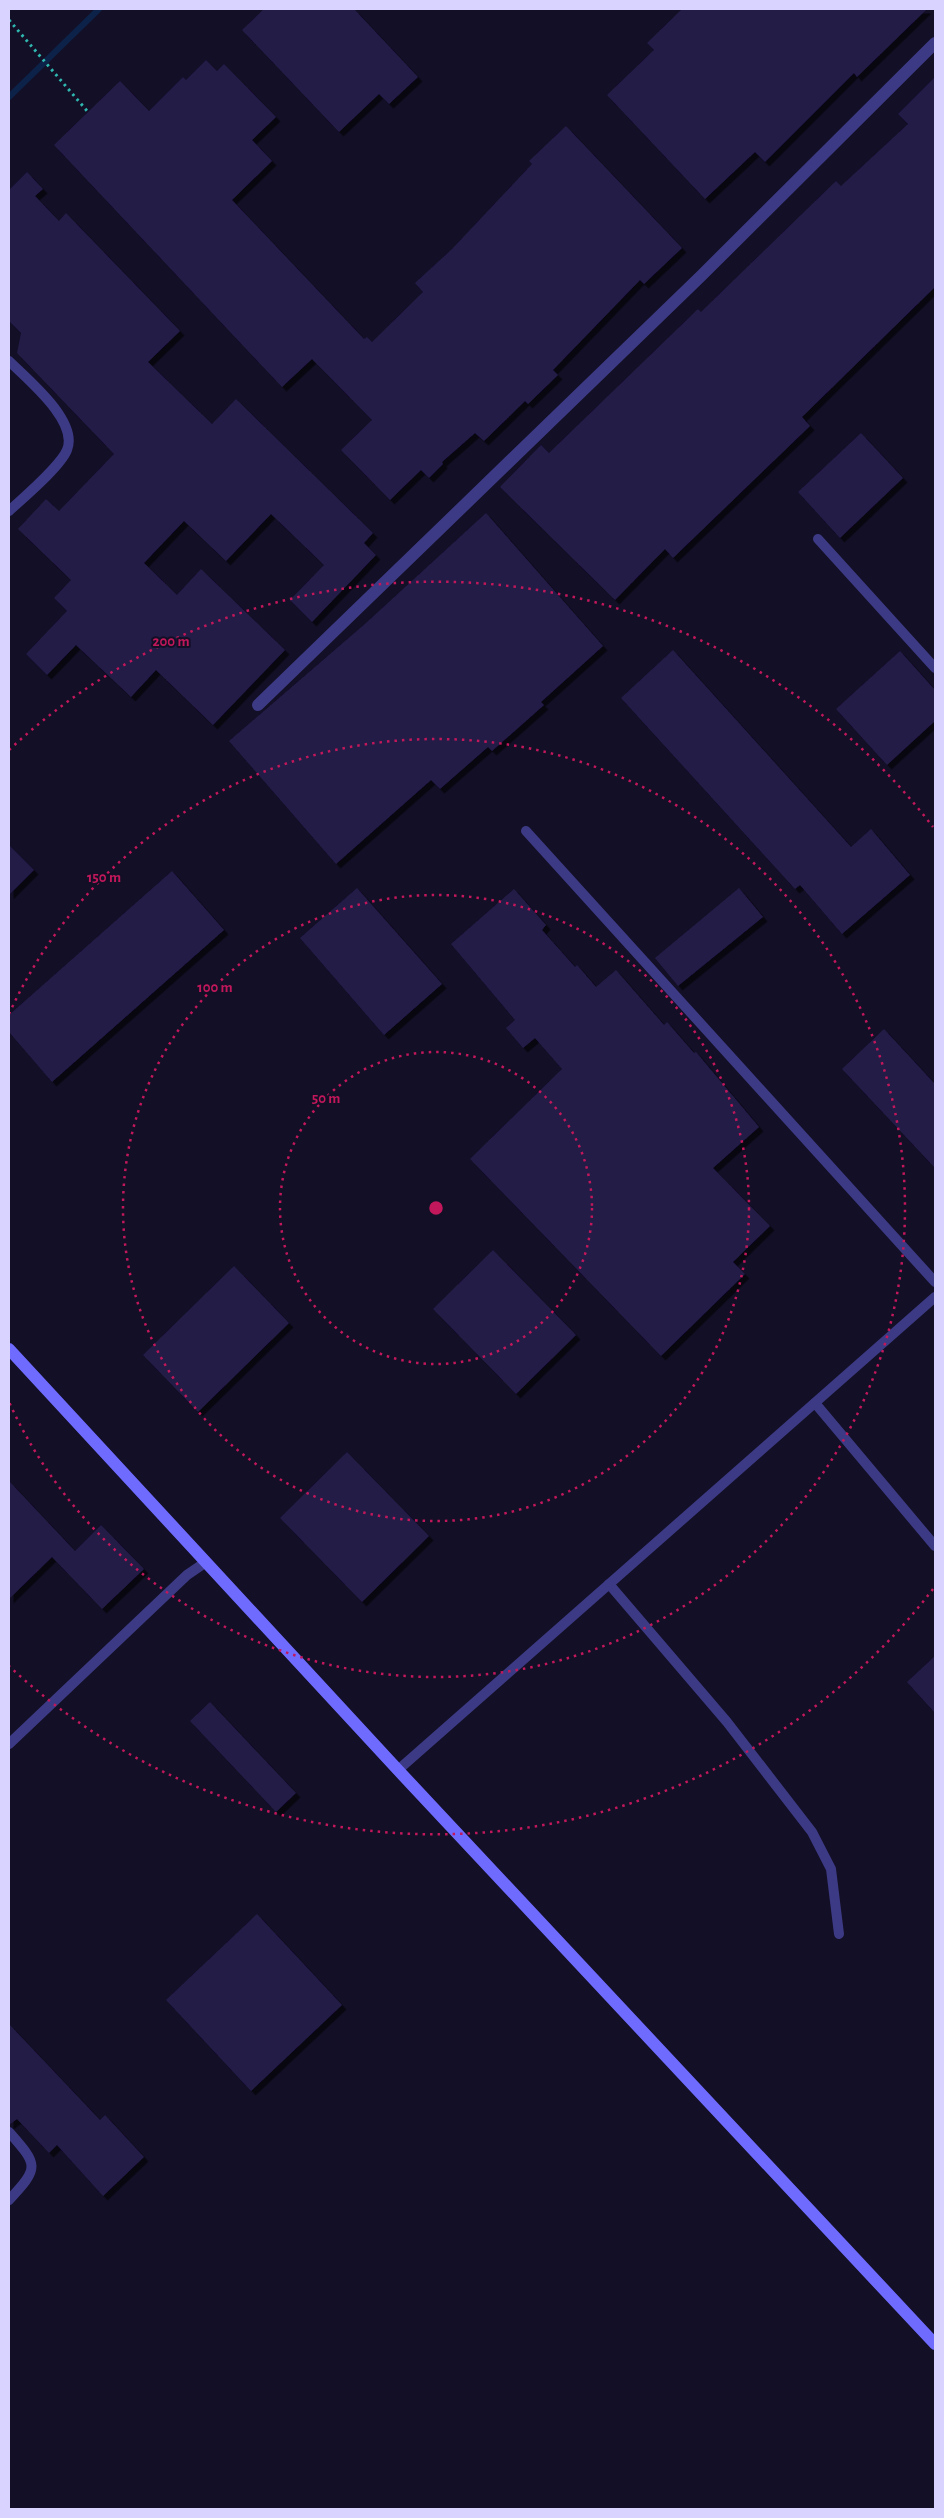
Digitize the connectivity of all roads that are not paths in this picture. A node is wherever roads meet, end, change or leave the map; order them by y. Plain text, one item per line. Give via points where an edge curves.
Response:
1 (935, 43) edge
2 (9, 361) edge
3 (9, 511) edge
4 (818, 539) dead end
5 (935, 668) edge
6 (258, 705) dead end
7 (526, 831) dead end
8 (935, 1282) edge
9 (935, 1297) edge
10 (9, 1349) edge
11 (815, 1403) junction
12 (935, 1546) edge
13 (206, 1562) junction
14 (609, 1584) junction
15 (9, 1744) edge
16 (398, 1770) junction
17 (839, 1934) dead end
18 (9, 2132) edge
19 (9, 2200) edge
20 (935, 2344) edge

1 - 6 street
2 - 3 lane via 50,403 65,424 69,439 67,450 58,463
4 - 5 lane
7 - 8 lane
9 - 11 lane
10 - 13 street
11 - 12 lane
11 - 14 lane
13 - 15 lane via 187,1574
13 - 16 street
14 - 16 lane
14 - 17 lane via 727,1722 812,1832 831,1869
16 - 20 street
18 - 19 lane via 30,2155 33,2164 24,2184

